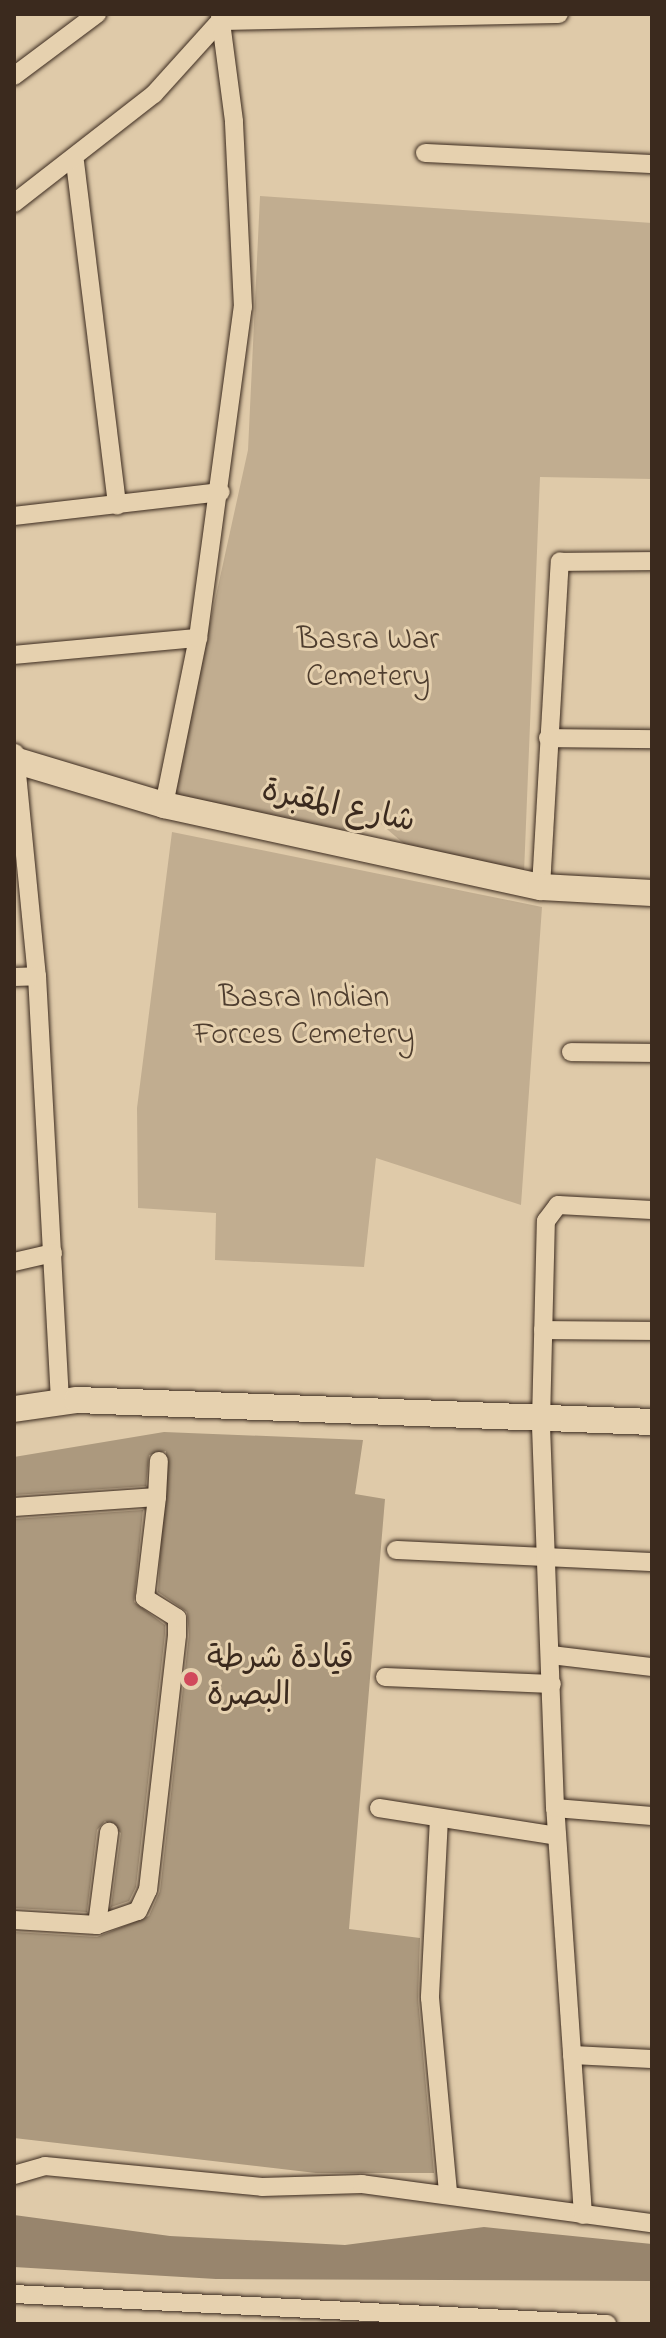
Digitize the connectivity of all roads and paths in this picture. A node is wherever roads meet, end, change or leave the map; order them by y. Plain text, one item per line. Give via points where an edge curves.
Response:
1 (97, 14) edge
2 (559, 14) edge
3 (220, 17) edge
4 (14, 76) edge
5 (425, 153) dead end
6 (75, 162) junction
7 (652, 164) edge
8 (14, 203) edge
9 (221, 492) junction
10 (117, 505) junction
11 (14, 516) edge
12 (652, 561) edge
13 (198, 638) junction
14 (14, 655) edge
15 (548, 738) junction
16 (652, 739) edge
17 (15, 757) edge
18 (164, 805) junction
19 (541, 887) junction
20 (652, 893) edge
21 (23, 908) edge
22 (37, 976) junction
23 (14, 977) edge
24 (571, 1052) dead end
25 (652, 1053) edge
26 (652, 1210) edge
27 (53, 1253) junction
28 (14, 1262) edge
29 (543, 1330) junction
30 (652, 1331) edge
31 (60, 1401) junction
32 (14, 1409) edge
33 (541, 1421) junction
34 (652, 1422) edge
35 (159, 1461) dead end
36 (157, 1497) junction
37 (14, 1507) edge
38 (396, 1550) dead end
39 (549, 1558) junction
40 (652, 1562) edge
41 (551, 1655) junction
42 (652, 1667) edge
43 (385, 1677) dead end
44 (552, 1684) junction
45 (379, 1808) dead end
46 (555, 1808) junction
47 (652, 1816) edge
48 (439, 1818) junction
49 (109, 1832) dead end
50 (557, 1836) junction
51 (14, 1920) edge
52 (97, 1925) junction
53 (572, 2055) junction
54 (652, 2059) edge
55 (14, 2175) edge
56 (448, 2192) junction
57 (583, 2215) junction
58 (652, 2223) edge
59 (14, 2294) edge
60 (607, 2324) edge

1 - 4 street
2 - 3 street
3 - 6 street via 154,94
3 - 9 street via 234,121 243,307
5 - 7 street
6 - 8 street
6 - 10 street
9 - 10 street
9 - 13 street
10 - 11 street
12 - 15 street via 560,562
13 - 14 street
13 - 18 street
15 - 16 street
15 - 19 street
17 - 18 main road, شارع المقبرة
17 - 21 street
18 - 19 main road, شارع المقبرة
19 - 20 main road, شارع المقبرة
21 - 22 street
22 - 23 street
22 - 27 street
24 - 25 street
26 - 29 street via 558,1205 549,1211
27 - 28 street
27 - 31 street
29 - 30 street
29 - 33 street
31 - 32 main road
31 - 33 main road
33 - 34 main road
33 - 39 street
35 - 36 street
36 - 37 street
36 - 52 street via 145,1598 177,1618 177,1635 148,1890 138,1911
38 - 39 street
39 - 40 street
39 - 41 street
41 - 42 street
41 - 44 street
43 - 44 street
44 - 46 street
45 - 48 street
46 - 47 street
46 - 50 street
48 - 50 street
48 - 56 street via 430,1984
49 - 52 street
50 - 53 street
51 - 52 street
53 - 54 street
53 - 57 street
55 - 56 street via 45,2166 262,2187
56 - 57 street
57 - 58 street
59 - 60 street

